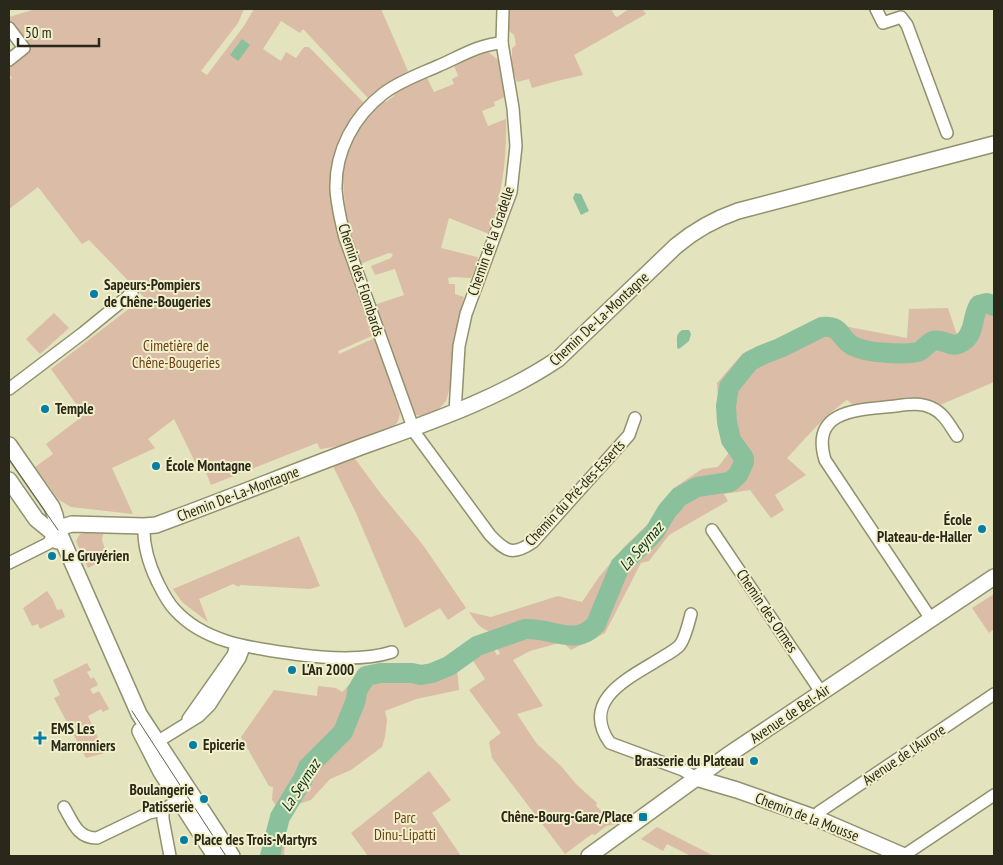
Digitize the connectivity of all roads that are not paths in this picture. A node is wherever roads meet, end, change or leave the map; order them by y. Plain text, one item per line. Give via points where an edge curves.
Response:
1 (503, 9) edge
2 (876, 9) edge
3 (9, 28) edge
4 (502, 43) junction
5 (9, 60) edge
6 (947, 133) dead end
7 (994, 144) edge
8 (132, 293) dead end
9 (9, 389) edge
10 (455, 412) junction
11 (635, 418) dead end
12 (412, 428) junction
13 (957, 436) dead end
14 (9, 445) edge
15 (9, 480) edge
16 (144, 526) junction
17 (712, 530) dead end
18 (55, 532) junction
19 (9, 563) edge
20 (994, 577) edge
21 (691, 614) dead end
22 (931, 619) junction
23 (240, 646) junction
24 (392, 652) dead end
25 (821, 692) junction
26 (994, 694) edge
27 (157, 742) junction
28 (713, 766) junction
29 (696, 778) junction
30 (737, 790) junction
31 (994, 795) edge
32 (178, 800) junction
33 (64, 807) dead end
34 (163, 810) junction
35 (816, 818) junction
36 (594, 855) edge
37 (170, 856) edge
38 (215, 856) edge
39 (232, 856) edge
40 (904, 856) edge

1 - 4 street, Chemin de la Gradelle
2 - 6 street via 882,23 901,17 907,25
3 - 5 street via 24,48
4 - 10 street, Chemin de la Gradelle via 516,146 511,192 466,314 459,346
4 - 12 street, Chemin des Flombards via 490,43 384,93 354,126 341,153 336,190 345,238
7 - 10 street, Chemin De-La-Montagne via 738,211 715,220 687,236 558,359 515,385
8 - 9 street
10 - 12 street, Chemin De-La-Montagne
11 - 12 street, Chemin du Pré-des-Esserts via 629,435 533,542 515,551 502,546 490,535
12 - 16 street, Chemin De-La-Montagne via 156,525
13 - 22 street via 937,410 914,404 847,412 830,422 822,439 825,460
14 - 18 street via 52,508
15 - 18 street via 36,519
16 - 18 street, Chemin De-La-Montagne via 72,524
16 - 23 street via 151,567 175,611 197,628
17 - 25 street, Chemin des Ormes
18 - 19 street via 49,543
18 - 27 street via 139,714
18 - 32 street via 152,757
20 - 22 street, Avenue de Bel-Air
21 - 29 street via 680,646 617,688 605,700 599,720 610,743 683,770
22 - 25 street, Avenue de Bel-Air
23 - 24 street via 324,658
23 - 27 street via 240,658 210,705 199,716
25 - 28 street, Avenue de Bel-Air
26 - 35 street, Avenue de l'Aurore via 824,808
27 - 39 street
28 - 29 street, Avenue de Bel-Air
28 - 30 street, Chemin de la Mousse
29 - 30 street, Chemin de la Mousse
29 - 36 street, Avenue de Bel-Air
30 - 35 street, Chemin de la Mousse
31 - 40 street
32 - 34 street
32 - 38 street
33 - 34 street via 87,838 97,838
34 - 37 street
35 - 40 street, Chemin de la Mousse

